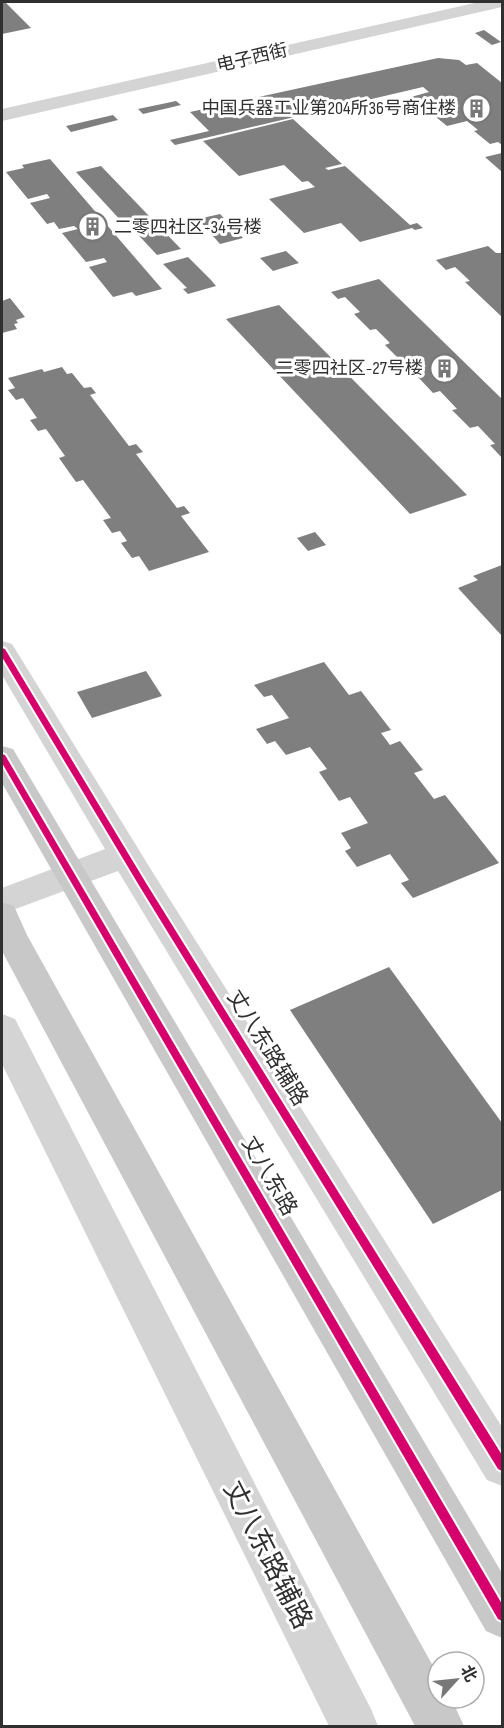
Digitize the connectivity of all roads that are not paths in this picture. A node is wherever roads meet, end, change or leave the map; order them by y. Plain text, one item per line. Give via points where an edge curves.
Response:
1 (490, 3) edge
2 (2, 115) edge
3 (2, 651) edge
4 (2, 757) edge
5 (124, 855) junction
6 (70, 875) junction
7 (2, 901) edge
8 (2, 915) edge
9 (2, 1029) edge
10 (502, 1465) edge
11 (502, 1615) edge
12 (354, 1726) edge
13 (440, 1726) edge

1 - 2 street, 电子西街
3 - 5 street, 丈八东路辅路
4 - 6 main road, 丈八东路
5 - 6 street
5 - 10 street, 丈八东路辅路
6 - 7 street
6 - 11 main road, 丈八东路
8 - 13 main road via 11,938
9 - 12 street, 丈八东路辅路

